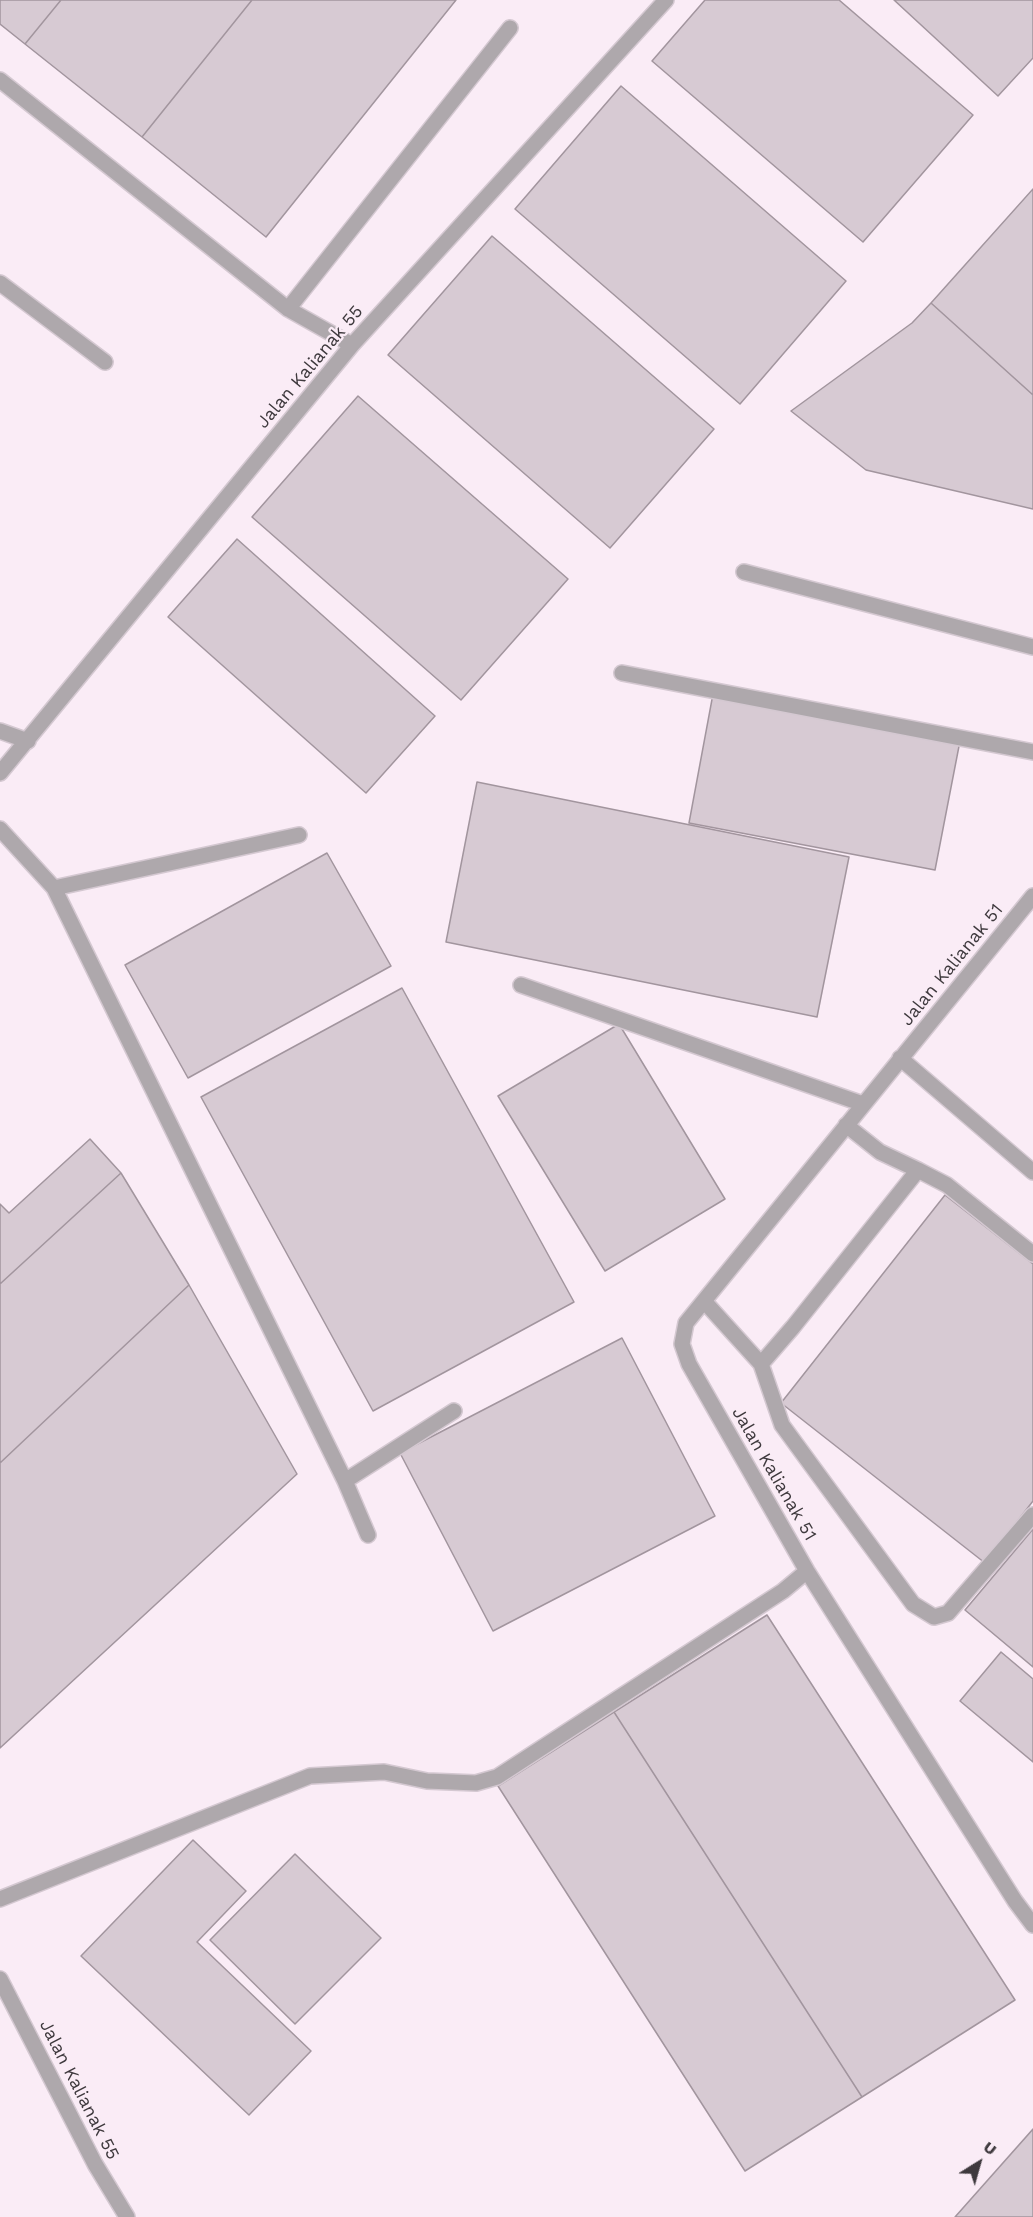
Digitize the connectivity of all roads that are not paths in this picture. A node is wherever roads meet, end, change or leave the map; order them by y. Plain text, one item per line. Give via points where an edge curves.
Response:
1 (666, 0) edge
2 (510, 28) dead end
3 (0, 80) edge
4 (0, 283) edge
5 (288, 309) junction
6 (352, 345) junction
7 (105, 362) dead end
8 (744, 572) dead end
9 (1033, 647) edge
10 (622, 673) dead end
11 (0, 731) edge
12 (28, 741) junction
13 (1033, 752) edge
14 (0, 774) edge
15 (0, 829) edge
16 (299, 835) dead end
17 (54, 888) junction
18 (1033, 896) edge
19 (520, 986) dead end
20 (900, 1058) junction
21 (863, 1104) junction
22 (846, 1125) junction
23 (918, 1170) junction
24 (1033, 1172) edge
25 (1033, 1254) edge
26 (704, 1301) junction
27 (761, 1364) junction
28 (454, 1412) dead end
29 (345, 1481) junction
30 (1033, 1515) edge
31 (368, 1535) dead end
32 (807, 1571) junction
33 (0, 1899) edge
34 (1033, 1925) edge
35 (0, 1979) edge
36 (127, 2217) edge

1 - 6 lane, Jalan Kalianak 55
2 - 5 lane
3 - 5 lane
4 - 7 lane
5 - 6 lane
6 - 12 lane, Jalan Kalianak 55
8 - 9 lane
10 - 13 lane
11 - 12 lane
12 - 14 lane, Jalan Kalianak 55
15 - 17 lane
16 - 17 lane
17 - 29 lane
18 - 20 lane, Jalan Kalianak 51
19 - 21 lane
20 - 21 lane, Jalan Kalianak 51
20 - 24 lane
21 - 22 lane, Jalan Kalianak 51
22 - 23 lane via 880,1152
22 - 26 lane, Jalan Kalianak 51
23 - 25 lane via 947,1185
23 - 27 lane
26 - 27 lane
26 - 32 lane, Jalan Kalianak 51 via 686,1323 682,1344 689,1364
27 - 30 lane via 782,1425 913,1604 934,1617 948,1613
28 - 29 lane
29 - 31 lane
32 - 33 lane via 783,1591 497,1777 476,1783 427,1781 384,1772 310,1776
32 - 34 lane, Jalan Kalianak 51
35 - 36 lane, Jalan Kalianak 55 via 95,2164

